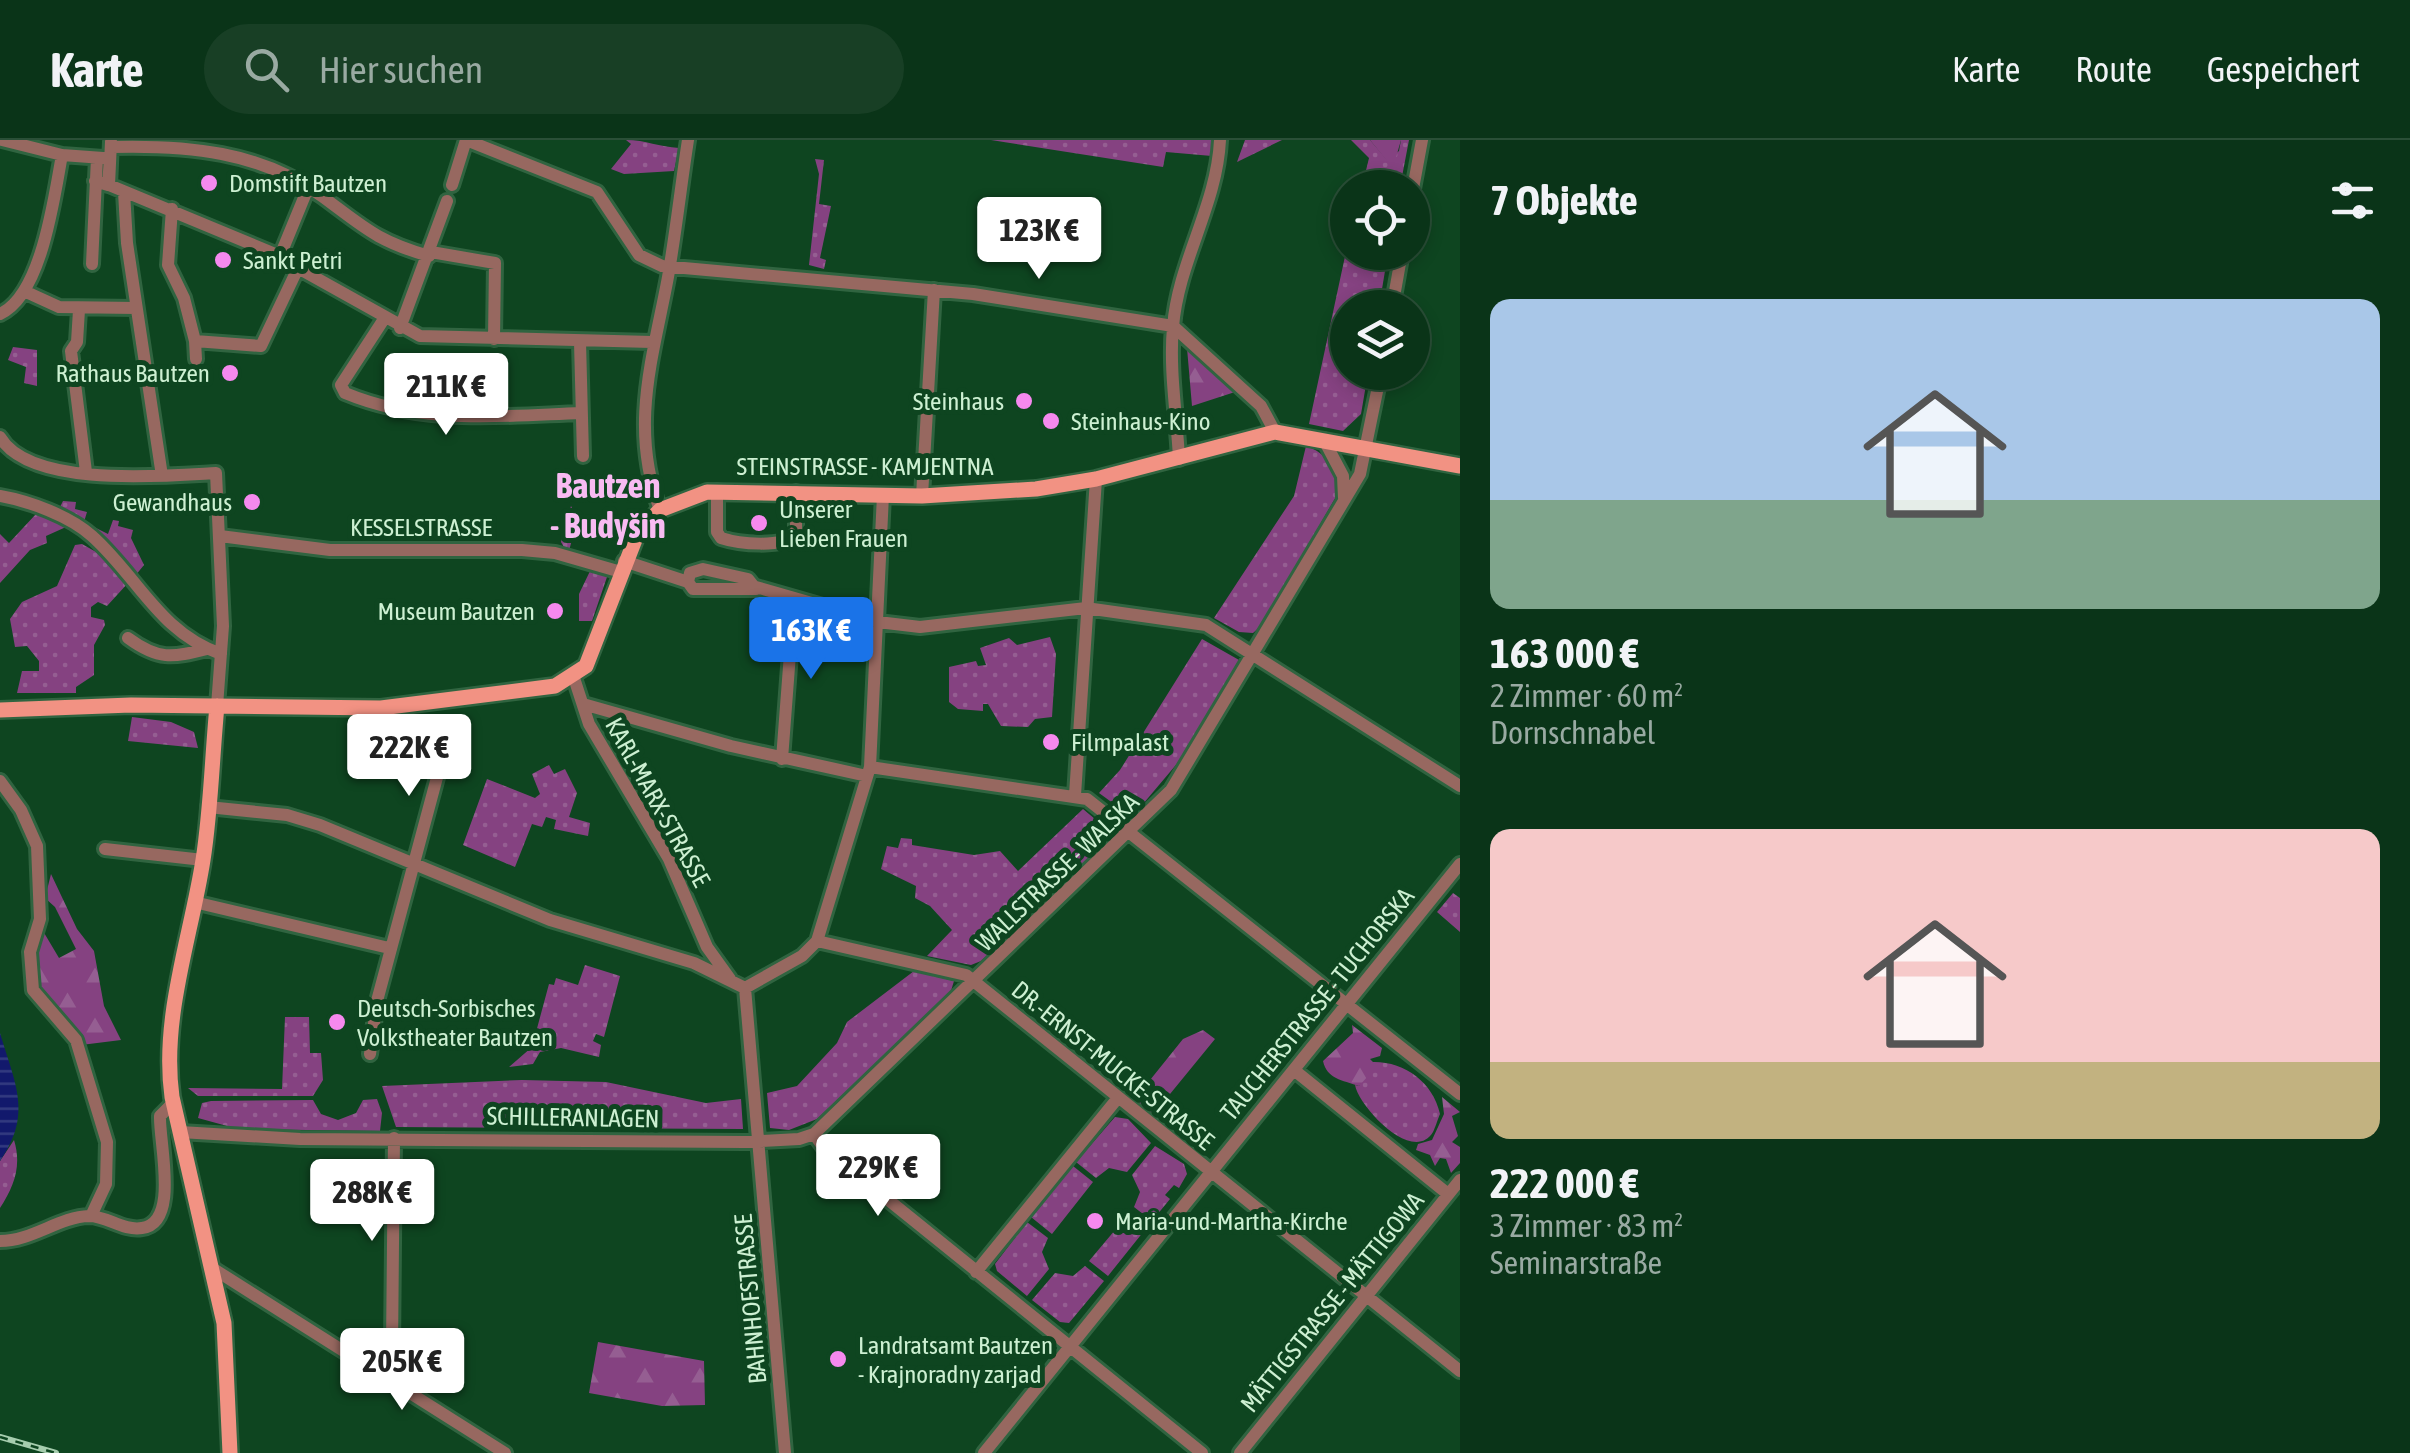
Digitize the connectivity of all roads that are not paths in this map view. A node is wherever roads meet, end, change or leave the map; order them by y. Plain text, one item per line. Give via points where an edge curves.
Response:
1 (2, 140) edge
2 (688, 140) edge
3 (1220, 140) edge
4 (1422, 140) edge
5 (472, 141) edge
6 (111, 148) edge
7 (62, 155) junction
8 (1416, 170) edge
9 (95, 180) dead end
10 (452, 185) dead end
11 (308, 188) junction
12 (124, 192) junction
13 (448, 201) dead end
14 (172, 209) junction
15 (430, 254) junction
16 (92, 264) dead end
17 (670, 268) junction
18 (934, 290) junction
19 (24, 291) junction
20 (136, 308) junction
21 (79, 310) junction
22 (0, 315) edge
23 (384, 318) junction
24 (1172, 326) junction
25 (400, 328) junction
26 (494, 339) junction
27 (194, 340) junction
28 (580, 342) junction
29 (652, 342) junction
30 (196, 359) dead end
31 (1378, 390) edge
32 (582, 413) junction
33 (1275, 432) junction
34 (0, 437) edge
35 (1324, 440) junction
36 (1368, 448) junction
37 (582, 456) dead end
38 (1184, 457) junction
39 (1460, 466) edge
40 (86, 472) junction
41 (162, 476) junction
42 (1096, 479) junction
43 (717, 491) junction
44 (796, 492) junction
45 (883, 495) junction
46 (0, 496) edge
47 (922, 496) junction
48 (1343, 506) junction
49 (660, 510) junction
50 (220, 536) junction
51 (622, 566) junction
52 (688, 582) junction
53 (756, 587) junction
54 (794, 601) junction
55 (1086, 608) junction
56 (878, 622) junction
57 (128, 638) dead end
58 (214, 652) junction
59 (1255, 656) junction
60 (574, 678) junction
61 (583, 704) junction
62 (217, 706) junction
63 (356, 709) junction
64 (0, 710) edge
65 (782, 759) junction
66 (868, 772) junction
67 (0, 781) edge
68 (1460, 786) edge
69 (1075, 795) junction
70 (208, 807) junction
71 (1130, 833) junction
72 (105, 849) dead end
73 (203, 860) junction
74 (414, 862) junction
75 (1460, 864) edge
76 (194, 902) junction
77 (817, 942) junction
78 (707, 947) junction
79 (389, 948) junction
80 (694, 963) junction
81 (975, 981) junction
82 (738, 985) junction
83 (1346, 1006) junction
84 (370, 1054) dead end
85 (1294, 1070) junction
86 (1460, 1094) edge
87 (1117, 1099) junction
88 (173, 1104) junction
89 (814, 1134) junction
90 (182, 1138) junction
91 (390, 1138) junction
92 (760, 1142) junction
93 (1210, 1172) junction
94 (1460, 1180) edge
95 (1448, 1194) junction
96 (91, 1216) junction
97 (0, 1241) edge
98 (212, 1268) junction
99 (976, 1272) junction
100 (1368, 1295) junction
101 (260, 1300) junction
102 (220, 1301) junction
103 (1070, 1347) junction
104 (1460, 1371) edge
105 (380, 1374) junction
106 (230, 1453) edge
107 (505, 1453) edge
108 (786, 1453) edge
109 (984, 1453) edge
110 (1202, 1453) edge
111 (1240, 1453) edge

1 - 7 street
2 - 17 street
3 - 24 street via 1219,172
4 - 8 street
5 - 10 street
5 - 17 street via 597,192 638,254
6 - 7 street
6 - 11 street via 226,153
6 - 12 street via 109,185
7 - 19 street via 47,229
9 - 16 street
11 - 14 street via 280,256
11 - 15 street via 382,242
12 - 14 street
12 - 20 street
13 - 15 street
14 - 27 street via 168,264
15 - 25 street
15 - 26 street via 495,263
17 - 18 street
17 - 29 street
18 - 24 street
18 - 47 street
19 - 21 street
19 - 22 street
20 - 21 street
20 - 41 street
21 - 40 street via 72,351
23 - 25 street
23 - 27 street via 298,268 259,347
23 - 32 street via 341,385 345,393 457,418
24 - 33 street via 1260,406
24 - 38 street
25 - 26 street via 440,340
26 - 28 street
27 - 30 street
28 - 29 street
28 - 32 street
29 - 49 street via 646,456
31 - 36 street, WALLSTRASSE - WALSKA
32 - 37 street
33 - 35 main road
33 - 38 main road, STEINSTRASSE - KAMJENTNA
34 - 40 street via 26,461
35 - 36 main road
35 - 48 street via 1343,476
36 - 39 main road
36 - 48 street, WALLSTRASSE - WALSKA
38 - 42 main road, STEINSTRASSE - KAMJENTNA
40 - 41 street
41 - 50 street via 216,473
42 - 47 main road, STEINSTRASSE - KAMJENTNA
42 - 55 street
43 - 44 main road, STEINSTRASSE - KAMJENTNA
43 - 44 street via 717,532 729,541 792,540
43 - 49 main road, STEINSTRASSE - KAMJENTNA via 689,495
44 - 45 main road, STEINSTRASSE - KAMJENTNA
45 - 47 main road, STEINSTRASSE - KAMJENTNA
45 - 56 street
46 - 58 street via 88,532 167,623
48 - 59 street, WALLSTRASSE - WALSKA
49 - 51 main road via 633,540
50 - 51 street, KESSELSTRASSE via 330,550 522,550
50 - 58 street via 222,626
51 - 52 street, KESSELSTRASSE
51 - 60 main road via 600,635
52 - 53 street, KESSELSTRASSE via 698,590
52 - 53 street via 697,569 748,579
53 - 54 street
54 - 56 street
54 - 65 street
55 - 56 street via 940,627
55 - 59 street via 1206,625
55 - 69 street
56 - 66 street
57 - 58 street via 162,658
58 - 62 street
59 - 68 street
59 - 71 street, WALLSTRASSE - WALSKA via 1171,790
60 - 61 street, KARL-MARX-STRASSE
60 - 63 main road via 538,690
61 - 65 street
61 - 78 street, KARL-MARX-STRASSE via 669,859
62 - 63 main road
62 - 64 main road
62 - 70 main road
63 - 74 street via 364,717 446,729
65 - 66 street
66 - 69 street
66 - 77 street
67 - 96 street via 37,846 40,920 30,952 32,990 76,1040 107,1142 106,1184
69 - 71 street
70 - 73 main road
70 - 74 street via 299,818
71 - 81 street, WALLSTRASSE - WALSKA
71 - 83 street
72 - 73 street
73 - 76 main road
74 - 79 street
74 - 80 street via 550,920
75 - 83 street, TAUCHERSTRASSE - TUCHORSKA
76 - 79 street
76 - 88 main road via 173,1022
77 - 81 street, DR.-ERNST-MUCKE-STRASSE via 958,971
77 - 82 street via 802,956
78 - 80 street
78 - 82 street, KARL-MARX-STRASSE
79 - 84 street
80 - 82 street
81 - 87 street, DR.-ERNST-MUCKE-STRASSE
81 - 89 street, WALLSTRASSE - WALSKA
82 - 92 street, BAHNHOFSTRASSE
83 - 85 street, TAUCHERSTRASSE - TUCHORSKA
83 - 86 street
85 - 93 street, TAUCHERSTRASSE - TUCHORSKA
85 - 95 street
87 - 93 street, DR.-ERNST-MUCKE-STRASSE
87 - 99 street
88 - 90 main road
88 - 96 street via 160,1116 164,1208 152,1225
89 - 92 street
89 - 99 street
90 - 91 street, SCHILLERANLAGEN
90 - 98 main road
91 - 92 street, SCHILLERANLAGEN
91 - 105 street via 392,1350
92 - 108 street, BAHNHOFSTRASSE
93 - 100 street, DR.-ERNST-MUCKE-STRASSE
93 - 103 street, TAUCHERSTRASSE - TUCHORSKA
94 - 95 street, MÄTTIGSTRASSE - MÄTTIGOWA
95 - 100 street, MÄTTIGSTRASSE - MÄTTIGOWA
96 - 97 street
98 - 101 street
98 - 102 main road
99 - 103 street
100 - 104 street, DR.-ERNST-MUCKE-STRASSE
100 - 111 street, MÄTTIGSTRASSE - MÄTTIGOWA
101 - 102 street
101 - 105 street
102 - 106 main road
103 - 109 street
103 - 110 street
105 - 107 street

